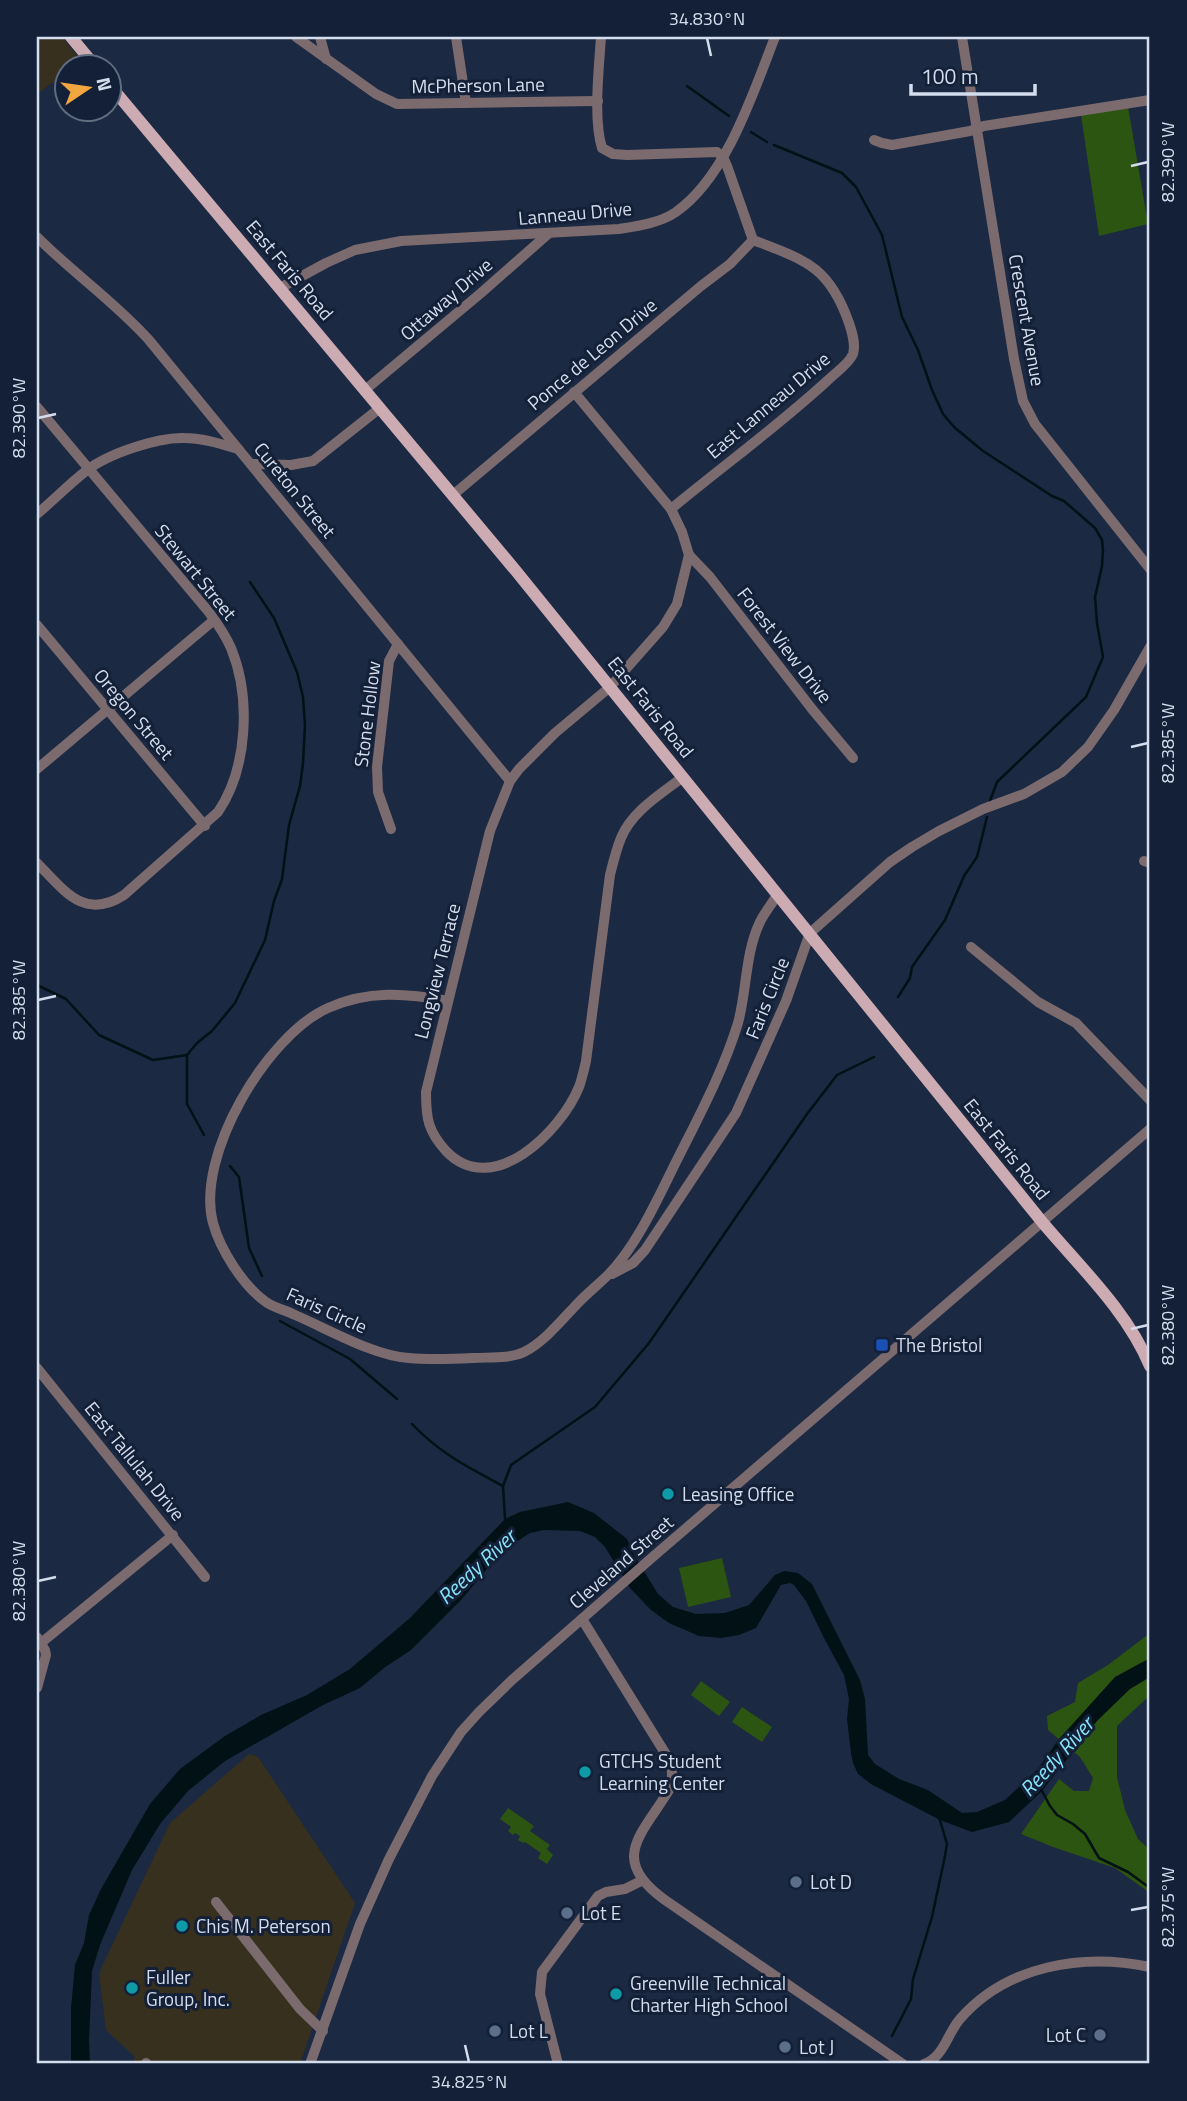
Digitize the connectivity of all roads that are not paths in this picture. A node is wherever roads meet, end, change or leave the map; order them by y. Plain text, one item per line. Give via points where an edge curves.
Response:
1 (71, 37) edge
2 (296, 37) edge
3 (320, 37) edge
4 (456, 37) edge
5 (601, 37) edge
6 (775, 37) edge
7 (962, 37) edge
8 (83, 52) edge
9 (326, 59) junction
10 (122, 100) edge
11 (1150, 100) edge
12 (598, 101) junction
13 (466, 103) junction
14 (978, 128) junction
15 (874, 140) dead end
16 (723, 157) junction
17 (548, 233) junction
18 (753, 240) junction
19 (39, 244) edge
20 (280, 288) junction
21 (365, 390) junction
22 (574, 392) junction
23 (37, 407) edge
24 (380, 408) junction
25 (239, 449) junction
26 (251, 464) junction
27 (89, 469) junction
28 (453, 495) junction
29 (671, 509) junction
30 (37, 514) edge
31 (689, 555) junction
32 (1150, 569) edge
33 (214, 620) junction
34 (37, 625) edge
35 (398, 644) junction
36 (1150, 647) edge
37 (610, 687) junction
38 (106, 709) junction
39 (853, 758) dead end
40 (37, 769) edge
41 (683, 777) junction
42 (510, 781) junction
43 (205, 825) junction
44 (391, 829) dead end
45 (37, 863) edge
46 (777, 895) junction
47 (810, 933) junction
48 (971, 947) dead end
49 (448, 1001) junction
50 (1150, 1100) edge
51 (1150, 1129) edge
52 (1042, 1223) junction
53 (608, 1275) junction
54 (1150, 1366) edge
55 (37, 1368) edge
56 (173, 1535) junction
57 (205, 1577) dead end
58 (582, 1619) junction
59 (39, 1640) edge
60 (37, 1688) edge
61 (641, 1881) junction
62 (216, 1902) dead end
63 (1150, 1967) edge
64 (323, 2031) junction
65 (310, 2064) edge
66 (558, 2064) edge
67 (903, 2064) edge
68 (924, 2064) edge

1 - 8 main road
2 - 9 street, McPherson Lane
3 - 9 street
4 - 13 street
5 - 12 street
6 - 16 street, Lanneau Drive
7 - 14 street, Crescent Avenue
9 - 13 street, McPherson Lane via 390,102
10 - 20 main road, East Faris Road
11 - 14 street
12 - 13 street, McPherson Lane
12 - 16 street via 600,142 606,152 704,151
14 - 15 street via 892,145
14 - 32 street, Crescent Avenue via 1018,383 1029,415
16 - 17 street, Lanneau Drive via 701,190 668,217 620,229
16 - 18 street
17 - 20 street, Lanneau Drive via 369,246
17 - 21 street, Ottaway Drive
18 - 22 street, Ponce de Leon Drive
18 - 29 street, East Lanneau Drive via 805,260 821,274 845,314 854,351 818,389
19 - 25 street, Cureton Street via 134,324
20 - 21 main road, East Faris Road
21 - 24 main road, East Faris Road
22 - 28 street, Ponce de Leon Drive
22 - 29 street
23 - 27 street, Stewart Street
24 - 26 street via 313,461
24 - 28 main road, East Faris Road
25 - 26 street, Cureton Street
25 - 27 street via 175,438 111,457
26 - 35 street, Cureton Street
27 - 30 street
27 - 33 street, Stewart Street
28 - 37 main road, East Faris Road
29 - 31 street
31 - 37 street, Longview Terrace via 674,611
31 - 39 street, Forest View Drive
33 - 38 street
33 - 43 street, Stewart Street via 237,667 243,733 242,753 228,798
34 - 38 street, Oregon Street
35 - 42 street, Cureton Street
35 - 44 street, Stone Hollow via 389,661 377,767 378,792
36 - 47 street via 1108,720 1062,772 939,831 890,862
37 - 41 main road, East Faris Road
37 - 42 street, Longview Terrace via 538,749
38 - 40 street
38 - 43 street, Oregon Street
41 - 46 main road, East Faris Road
41 - 49 street, Longview Terrace via 641,810 617,848 579,1088 555,1125 507,1164 464,1163 451,1156 429,1127 426,1092
42 - 49 street, Longview Terrace via 490,831
43 - 45 street, Stewart Street via 124,895 106,904 74,899
46 - 47 main road, East Faris Road
46 - 53 street, Faris Circle via 754,938 733,1040 713,1088 656,1202
47 - 52 main road, East Faris Road
47 - 53 street, Faris Circle via 786,1001 736,1113 645,1250 633,1263
48 - 50 street via 1038,1002 1076,1023
49 - 53 street, Faris Circle via 400,993 355,999 323,1010 281,1044 238,1106 216,1158 209,1206 222,1248 265,1301 367,1347 407,1359 522,1353
51 - 52 street, Cleveland Street
52 - 54 main road, East Faris Road via 1103,1291
52 - 58 street, Cleveland Street
55 - 56 street, East Tallulah Drive
56 - 57 street, East Tallulah Drive
56 - 59 street
58 - 61 street via 672,1768 669,1790 635,1845
58 - 64 street, Cleveland Street via 479,1712 448,1750 373,1891
59 - 60 street via 46,1655
61 - 66 street via 598,1896 542,1972 540,1994
61 - 67 street
62 - 64 street via 300,2009
63 - 68 street via 1074,1963 1019,1976 980,1999 957,2022 938,2057
64 - 65 street, Cleveland Street

